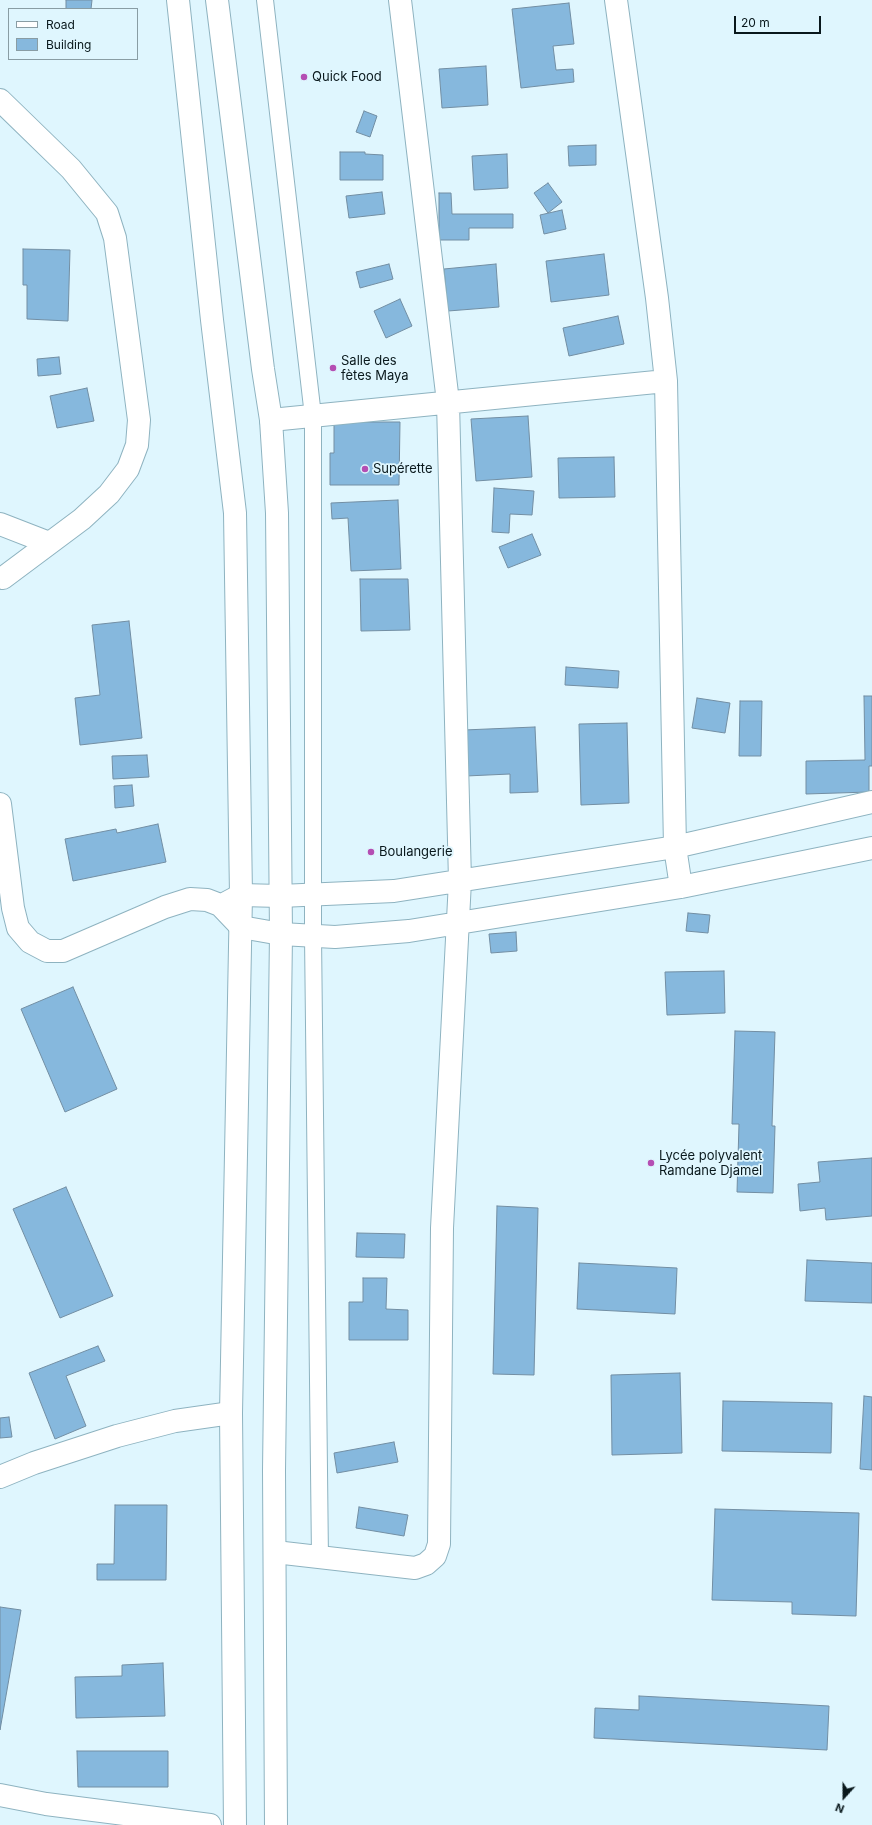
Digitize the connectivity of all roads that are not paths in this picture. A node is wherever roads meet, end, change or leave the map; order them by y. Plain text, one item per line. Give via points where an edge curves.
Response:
1 (178, 0) edge
2 (217, 0) edge
3 (266, 0) edge
4 (400, 0) edge
5 (616, 0) edge
6 (0, 100) edge
7 (666, 381) junction
8 (448, 402) junction
9 (313, 416) junction
10 (271, 420) junction
11 (0, 524) edge
12 (49, 543) junction
13 (1, 577) edge
14 (872, 802) edge
15 (0, 804) edge
16 (675, 847) junction
17 (872, 848) edge
18 (460, 881) junction
19 (680, 887) junction
20 (241, 895) junction
21 (314, 895) junction
22 (280, 896) junction
23 (220, 905) junction
24 (458, 923) junction
25 (241, 927) junction
26 (281, 934) junction
27 (313, 936) junction
28 (231, 1413) junction
29 (0, 1477) edge
30 (275, 1552) junction
31 (320, 1558) junction
32 (0, 1795) edge
33 (210, 1825) edge
34 (234, 1825) edge
35 (276, 1825) edge

1 - 20 street via 235,513
2 - 10 street
3 - 9 lane
4 - 8 street
5 - 7 street
6 - 12 street via 71,169 107,213 115,238 139,420 137,445 128,469 109,494 82,519
7 - 8 street
7 - 16 street
8 - 9 street
8 - 18 street
9 - 10 street
9 - 21 lane
10 - 22 street via 277,514
11 - 12 street
12 - 13 street via 27,562
14 - 16 street
15 - 23 street via 13,908 18,928 30,942 47,950 63,950 190,899 207,900
16 - 18 street
16 - 19 street
17 - 19 street
18 - 21 street via 394,891
18 - 24 street
19 - 24 street
20 - 22 street
20 - 23 street
20 - 25 street
21 - 22 street
21 - 27 lane
22 - 26 street
23 - 25 street
24 - 27 street via 409,931 334,938
24 - 31 street via 442,1228 439,1544 435,1556 416,1568
25 - 26 street
25 - 28 street
26 - 27 street
26 - 30 street
27 - 31 lane
28 - 29 street via 175,1422 117,1436
28 - 34 street
30 - 31 street
30 - 35 street
32 - 33 street via 46,1804

